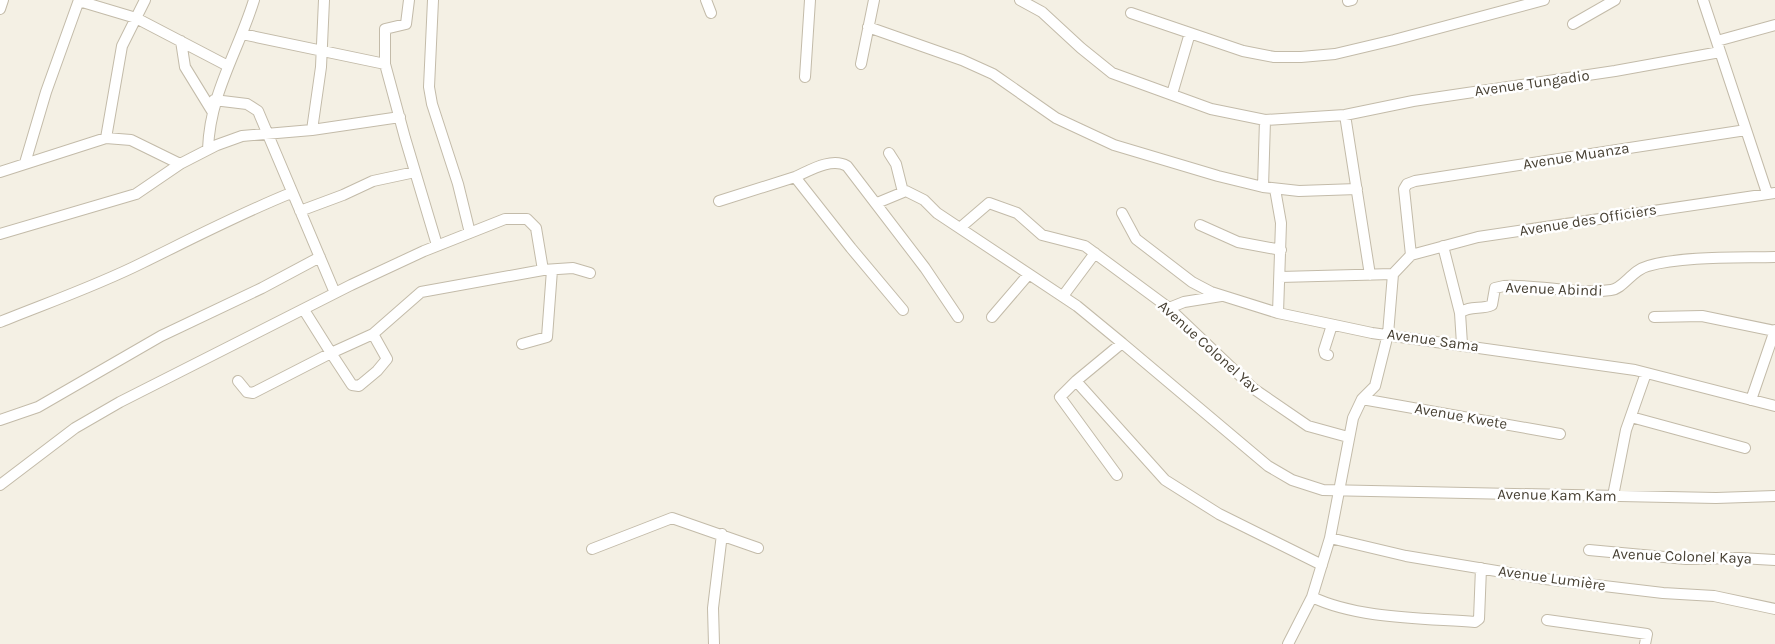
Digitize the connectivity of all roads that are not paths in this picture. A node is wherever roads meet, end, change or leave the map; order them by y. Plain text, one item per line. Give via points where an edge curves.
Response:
1 (3, 0) edge
2 (144, 0) edge
3 (254, 0) edge
4 (324, 0) edge
5 (409, 0) edge
6 (433, 0) edge
7 (706, 0) edge
8 (810, 0) edge
9 (874, 0) edge
10 (1020, 0) edge
11 (1544, 0) edge
12 (1615, 0) edge
13 (1703, 0) edge
14 (79, 1) edge
15 (0, 9) edge
16 (711, 13) dead end
17 (1131, 13) dead end
18 (136, 18) junction
19 (1573, 24) dead end
20 (1775, 24) edge
21 (868, 27) junction
22 (1190, 33) junction
23 (242, 34) junction
24 (181, 41) junction
25 (1717, 41) junction
26 (321, 51) junction
27 (1720, 52) junction
28 (385, 64) junction
29 (861, 64) dead end
30 (228, 66) junction
31 (805, 77) dead end
32 (1172, 94) junction
33 (213, 106) junction
34 (1345, 115) junction
35 (400, 117) junction
36 (1265, 120) junction
37 (312, 130) junction
38 (1746, 130) junction
39 (268, 133) junction
40 (106, 138) junction
41 (208, 150) junction
42 (889, 154) dead end
43 (25, 164) junction
44 (180, 164) junction
45 (0, 172) edge
46 (415, 172) junction
47 (795, 178) junction
48 (1263, 187) junction
49 (1275, 189) junction
50 (1357, 189) junction
51 (903, 192) junction
52 (291, 193) junction
53 (1771, 193) edge
54 (719, 201) dead end
55 (877, 204) junction
56 (300, 210) junction
57 (1122, 213) dead end
58 (1200, 225) dead end
59 (961, 227) junction
60 (470, 233) junction
61 (0, 234) edge
62 (438, 245) junction
63 (1443, 246) junction
64 (1281, 250) junction
65 (1095, 253) junction
66 (1411, 255) junction
67 (320, 257) junction
68 (1775, 257) edge
69 (547, 270) junction
70 (590, 273) dead end
71 (1393, 274) junction
72 (1028, 275) junction
73 (1370, 275) junction
74 (1280, 277) junction
75 (334, 293) junction
76 (1222, 295) junction
77 (1063, 296) junction
78 (1169, 308) junction
79 (304, 310) junction
80 (903, 310) dead end
81 (1278, 313) junction
82 (1460, 313) junction
83 (958, 317) dead end
84 (992, 317) dead end
85 (1654, 317) dead end
86 (0, 322) edge
87 (1332, 326) junction
88 (1775, 330) edge
89 (373, 334) junction
90 (1388, 334) junction
91 (522, 344) dead end
92 (1122, 344) junction
93 (1462, 344) junction
94 (331, 353) junction
95 (1328, 355) dead end
96 (1646, 374) junction
97 (238, 381) dead end
98 (1076, 381) junction
99 (1362, 399) junction
100 (1751, 400) junction
101 (1775, 406) edge
102 (1631, 417) junction
103 (0, 420) edge
104 (1560, 434) dead end
105 (1348, 437) junction
106 (1745, 448) dead end
107 (1117, 475) dead end
108 (0, 485) edge
109 (1339, 490) junction
110 (1613, 496) junction
111 (1775, 496) edge
112 (722, 534) junction
113 (1330, 538) junction
114 (758, 548) dead end
115 (592, 549) dead end
116 (1589, 550) dead end
117 (1775, 560) edge
118 (1322, 565) junction
119 (1481, 568) junction
120 (1312, 597) junction
121 (1775, 609) edge
122 (1547, 620) dead end
123 (714, 644) edge
124 (1288, 644) edge
125 (1645, 644) edge

1 - 15 street
2 - 18 street
3 - 23 street
4 - 26 street
5 - 28 street via 406,24 386,29
6 - 60 street via 429,87
7 - 16 street
8 - 31 street
9 - 21 street
10 - 32 street, Avenue Tungadio via 1042,12 1112,73
11 - 22 street via 1394,40 1318,56 1274,57 1243,51
12 - 19 street
13 - 25 street
14 - 18 street
14 - 43 street via 46,92
17 - 22 street
18 - 24 street
18 - 40 street via 122,46
20 - 25 street
21 - 29 street
21 - 48 street via 985,70 1056,118 1114,145
22 - 32 street
23 - 26 street
23 - 30 street
24 - 30 street
24 - 33 street via 185,67
25 - 27 street
26 - 28 street
26 - 37 street
27 - 34 street, Avenue Tungadio via 1413,101
27 - 38 street
28 - 35 street
30 - 33 street
32 - 36 street, Avenue Tungadio via 1211,109
33 - 39 street via 248,104 254,107
33 - 41 street
34 - 36 street, Avenue Tungadio
34 - 50 street
35 - 37 street
35 - 46 street
36 - 48 street
37 - 39 street
38 - 53 street
38 - 66 street, Avenue Muanza via 1415,181 1404,189
39 - 41 street via 242,136
39 - 52 street
40 - 43 street
40 - 44 street via 131,140
41 - 44 street
42 - 51 street via 896,164
43 - 45 street
44 - 61 street via 136,194
46 - 56 street via 373,180
46 - 62 street
47 - 54 street
47 - 55 street via 812,167 845,164
47 - 80 street
48 - 49 street
49 - 50 street
49 - 64 street
50 - 73 street
51 - 55 street
51 - 59 street, Avenue Kam Kam via 924,200
52 - 56 street
52 - 86 street via 237,215 89,287
53 - 63 street, Avenue des Officiers via 1478,237
55 - 83 street
56 - 67 street
57 - 76 street, Avenue Sama via 1132,234 1144,246 1192,282
58 - 64 street via 1238,242
59 - 65 street, Avenue Colonel Yav via 988,203 1017,212 1042,235 1076,242
59 - 72 street, Avenue Kam Kam
60 - 62 street
60 - 69 street via 505,219 527,219 536,228
62 - 75 street
63 - 66 street, Avenue des Officiers
63 - 82 street
64 - 74 street
65 - 77 street
65 - 78 street, Avenue Colonel Yav
66 - 71 street
67 - 75 street
67 - 103 street via 161,336 38,406
68 - 82 street, Avenue Abindi via 1650,265 1636,270 1615,290 1597,292 1504,286 1495,288 1492,305 1469,308
69 - 70 street via 580,268
69 - 89 street via 421,292
69 - 91 street via 547,338
71 - 73 street
71 - 90 street
72 - 77 street, Avenue Kam Kam
72 - 84 street
73 - 74 street
74 - 81 street
75 - 79 street
76 - 78 street
76 - 81 street, Avenue Sama
77 - 92 street, Avenue Kam Kam
78 - 105 street, Avenue Colonel Yav via 1254,389 1308,426
79 - 94 street
79 - 108 street via 75,428
81 - 87 street, Avenue Sama
82 - 93 street
85 - 88 street via 1702,316
87 - 90 street, Avenue Sama
87 - 95 street via 1324,350
88 - 100 street
89 - 94 street
89 - 94 street via 387,359 377,372 358,386 352,385
90 - 93 street, Avenue Sama
90 - 99 street via 1375,386
92 - 98 street
92 - 109 street, Avenue Kam Kam via 1268,466 1308,486
93 - 96 street, Avenue Sama
94 - 97 street via 252,393
96 - 100 street, Avenue Sama
96 - 102 street
98 - 107 street via 1060,397
98 - 118 street via 1165,480 1219,514
99 - 104 street, Avenue Kwete
99 - 105 street
100 - 101 street, Avenue Sama
102 - 106 street
102 - 110 street via 1619,458
105 - 109 street
109 - 110 street, Avenue Kam Kam via 1402,494
109 - 113 street
110 - 111 street, Avenue Kam Kam
112 - 114 street
112 - 115 street via 672,518
112 - 123 street via 713,608
113 - 118 street
113 - 119 street, Avenue Lumière via 1406,556
116 - 117 street, Avenue Colonel Kaya via 1686,558
118 - 120 street
119 - 120 street via 1479,619 1475,622 1347,609
119 - 121 street, Avenue Lumière via 1566,582 1714,596
120 - 124 street
122 - 125 street via 1646,634

